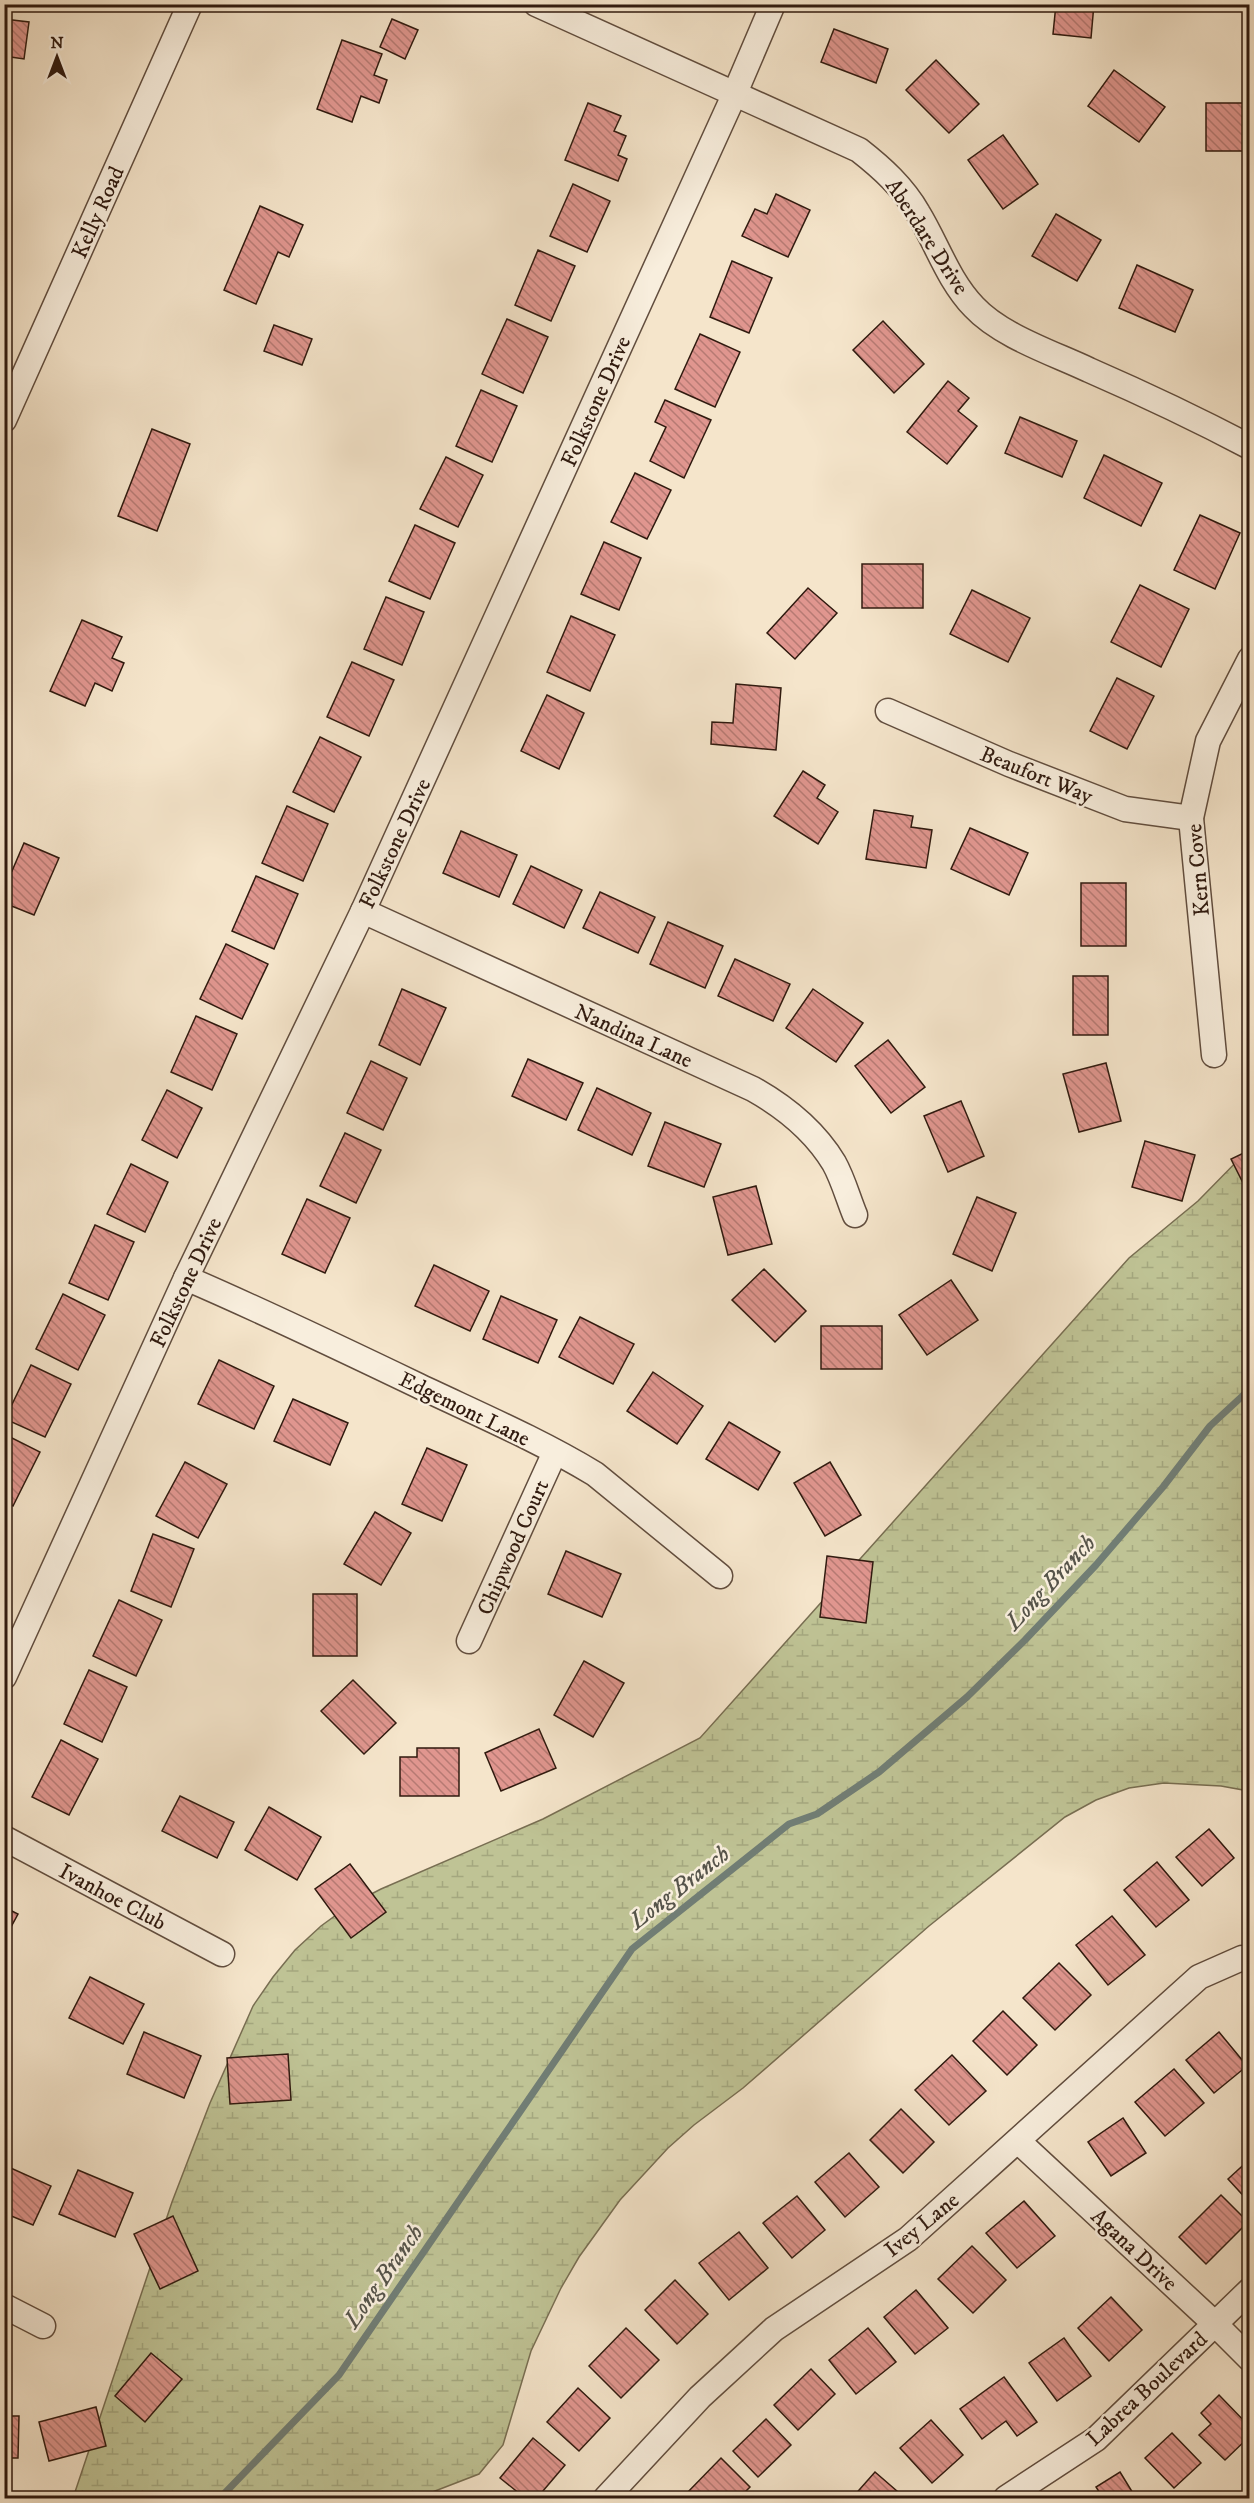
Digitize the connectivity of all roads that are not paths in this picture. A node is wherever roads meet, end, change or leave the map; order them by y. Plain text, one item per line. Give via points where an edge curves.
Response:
1 (190, 4) edge
2 (536, 4) edge
3 (772, 4) edge
4 (735, 93) junction
5 (4, 420) edge
6 (1250, 447) edge
7 (1250, 659) edge
8 (888, 711) dead end
9 (1191, 818) junction
10 (363, 911) junction
11 (1214, 1055) dead end
12 (855, 1215) dead end
13 (186, 1278) junction
14 (555, 1452) junction
15 (720, 1576) dead end
16 (469, 1641) dead end
17 (4, 1677) edge
18 (4, 1838) edge
19 (222, 1954) dead end
20 (1242, 1958) dead end
21 (1018, 2141) junction
22 (1250, 2290) edge
23 (4, 2306) edge
24 (1214, 2323) junction
25 (43, 2326) dead end
26 (1250, 2359) edge
27 (606, 2499) edge
28 (1006, 2499) edge

1 - 5 street, Kelly Road
2 - 4 street, Aberdare Drive
3 - 4 street, Folkstone Drive
4 - 6 street, Aberdare Drive via 859,150 891,175 918,212 953,278 973,306 994,324
4 - 10 street, Folkstone Drive
7 - 9 street, Kern Cove via 1208,741
8 - 9 street, Beaufort Way via 1125,809
9 - 11 street, Kern Cove
10 - 12 street, Nandina Lane via 775,1101 793,1114 834,1164
10 - 13 street, Folkstone Drive
13 - 14 street, Edgemont Lane
13 - 17 street, Folkstone Drive
14 - 15 street, Edgemont Lane via 595,1474
14 - 16 street, Chipwood Court
18 - 19 street, Ivanhoe Club
20 - 21 street, Ivey Lane via 1199,1977
21 - 24 street, Agana Drive
21 - 27 street, Ivey Lane via 908,2239 774,2329 700,2397
22 - 24 street, Labrea Boulevard
23 - 25 street
24 - 26 street, Agana Drive
24 - 28 street, Labrea Boulevard via 1096,2439

